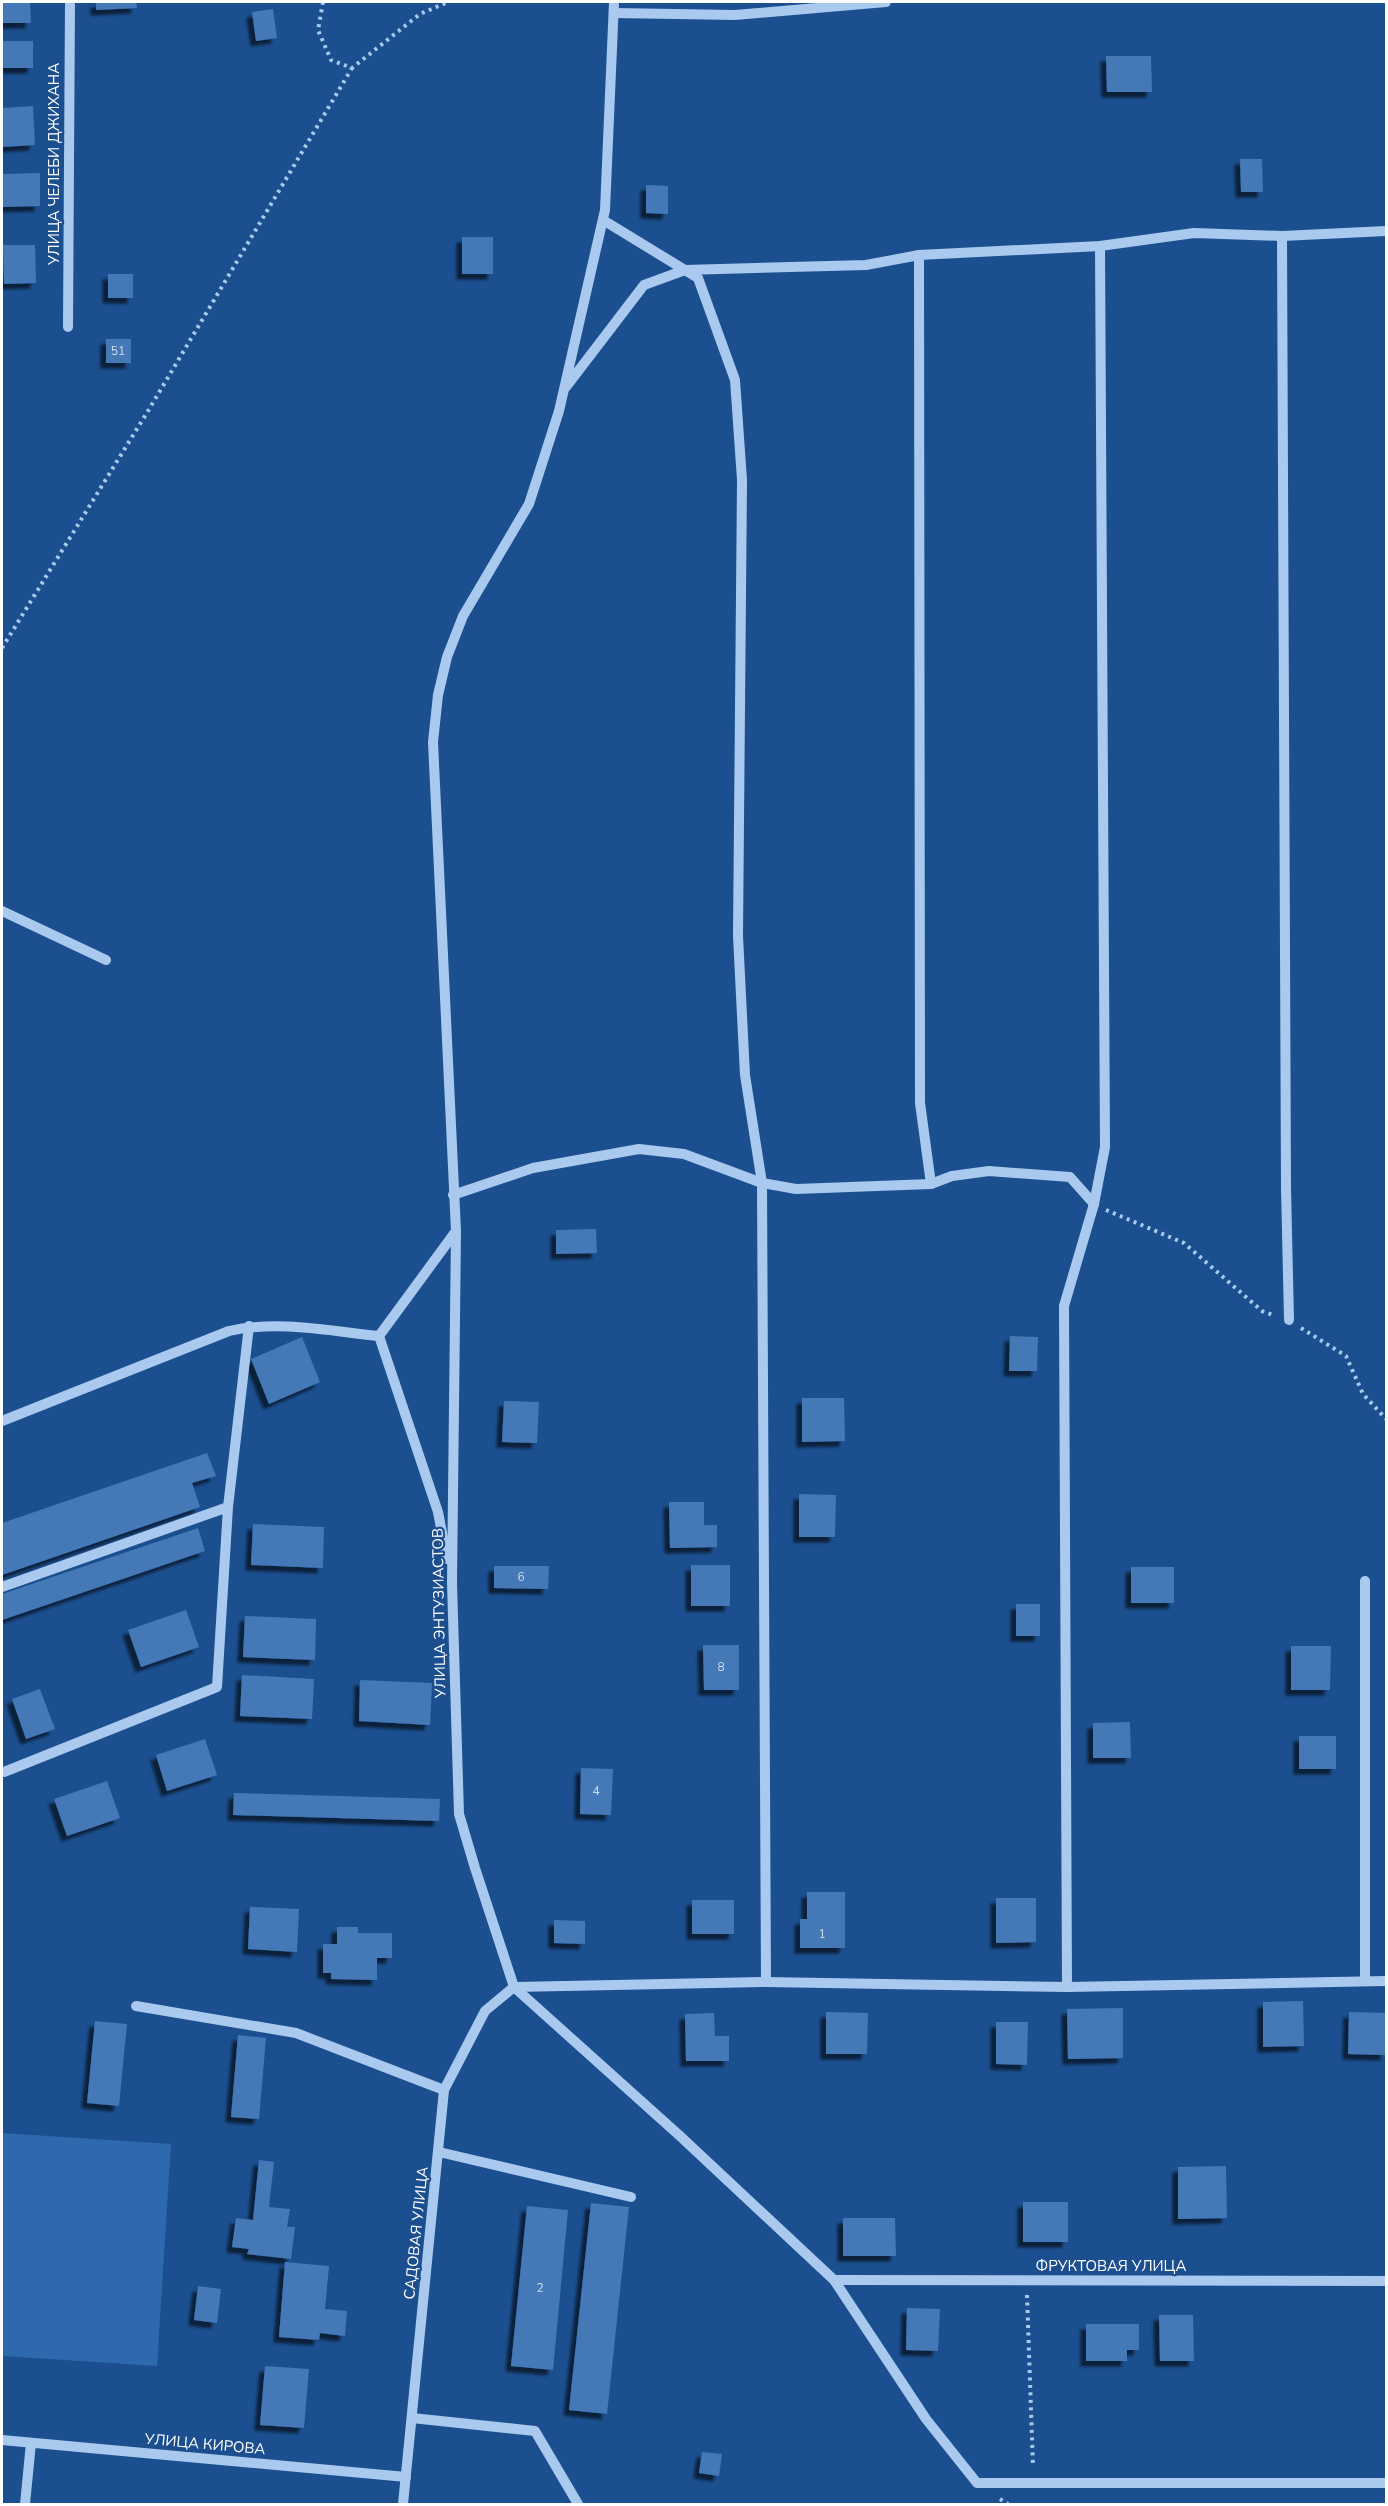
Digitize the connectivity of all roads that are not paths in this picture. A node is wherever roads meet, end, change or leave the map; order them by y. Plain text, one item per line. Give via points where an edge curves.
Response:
1 (70, 2) edge
2 (886, 2) edge
3 (614, 7) edge
4 (603, 220) junction
5 (1386, 231) edge
6 (1282, 236) junction
7 (1100, 246) junction
8 (919, 255) junction
9 (685, 270) junction
10 (68, 327) dead end
11 (562, 391) junction
12 (2, 911) edge
13 (106, 960) dead end
14 (762, 1183) junction
15 (931, 1184) junction
16 (453, 1195) junction
17 (1094, 1204) junction
18 (456, 1231) junction
19 (1289, 1320) road end
20 (249, 1326) junction
21 (380, 1336) junction
22 (2, 1421) edge
23 (228, 1507) junction
24 (1365, 1581) dead end
25 (452, 1583) junction
26 (2, 1587) edge
27 (4, 1772) dead end
28 (1365, 1981) junction
29 (1386, 1981) edge
30 (766, 1983) junction
31 (514, 1987) junction
32 (1067, 1987) junction
33 (136, 2006) dead end
34 (444, 2090) junction
35 (439, 2152) junction
36 (631, 2197) dead end
37 (834, 2280) junction
38 (1386, 2281) edge
39 (412, 2418) junction
40 (2, 2440) edge
41 (31, 2443) junction
42 (406, 2477) junction
43 (1386, 2483) edge
44 (25, 2505) edge
45 (403, 2505) edge
46 (578, 2505) edge

1 - 10 street, УЛИЦА ЧЕЛЕБИ ДЖИХАНА
2 - 3 street via 735,15
3 - 4 street, УЛИЦА ЭНТУЗИАСТОВ
4 - 9 street
4 - 11 street, УЛИЦА ЭНТУЗИАСТОВ
5 - 6 street
6 - 7 street via 1194,233
6 - 19 street
7 - 8 street
7 - 17 street via 1105,1147
8 - 9 street via 866,265
8 - 15 street via 920,1102
9 - 11 street via 644,285
9 - 14 street via 698,278 735,380 742,480 738,936 745,1075
11 - 16 street, УЛИЦА ЭНТУЗИАСТОВ via 528,504 463,616 438,695 433,742
12 - 13 street
14 - 15 street via 796,1189
14 - 16 street via 684,1154 639,1149 533,1168
14 - 30 street
15 - 17 street via 952,1176 989,1172 1070,1177
16 - 18 street, УЛИЦА ЭНТУЗИАСТОВ
17 - 32 street via 1064,1306
18 - 21 street
18 - 25 street, УЛИЦА ЭНТУЗИАСТОВ
20 - 21 street
20 - 22 street
20 - 23 street
21 - 25 street via 438,1512
23 - 26 street
23 - 27 street via 217,1688
24 - 28 street
25 - 31 street, УЛИЦА ЭНТУЗИАСТОВ via 459,1814
28 - 29 street
28 - 32 street
30 - 31 street
30 - 32 street
31 - 34 street, САДОВАЯ УЛИЦА via 485,2012
31 - 37 street
33 - 34 street via 296,2033
34 - 35 street, САДОВАЯ УЛИЦА
35 - 36 street
35 - 39 street, САДОВАЯ УЛИЦА
37 - 38 street, ФРУКТОВАЯ УЛИЦА
37 - 43 street via 926,2419 977,2483
39 - 42 street, САДОВАЯ УЛИЦА
39 - 46 street via 535,2431
40 - 41 street, УЛИЦА КИРОВА
41 - 42 street, УЛИЦА КИРОВА
41 - 44 street
42 - 45 street, САДОВАЯ УЛИЦА

